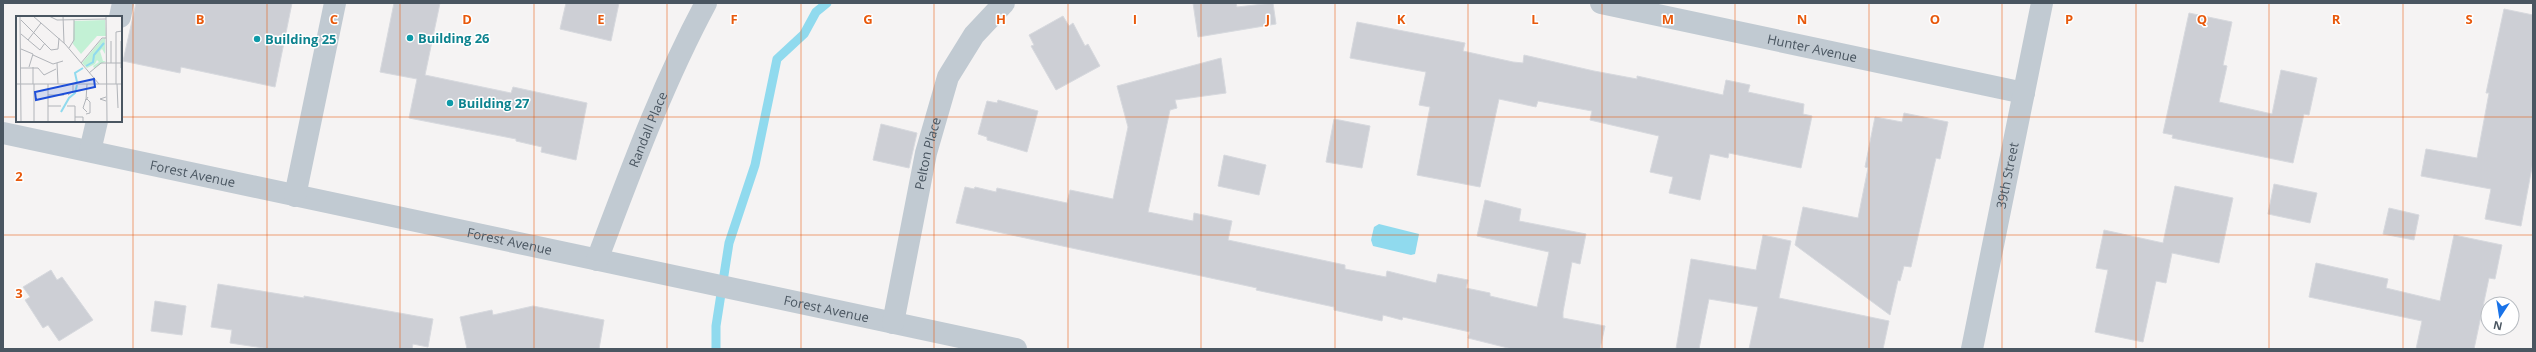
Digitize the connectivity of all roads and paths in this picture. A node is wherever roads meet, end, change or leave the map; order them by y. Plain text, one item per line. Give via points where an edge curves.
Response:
1 (123, 3) edge
2 (335, 3) edge
3 (706, 3) edge
4 (1004, 3) edge
5 (1601, 3) edge
6 (2042, 3) edge
7 (120, 16) edge
8 (2024, 93) junction
9 (97, 122) edge
10 (3, 132) edge
11 (90, 152) junction
12 (295, 196) junction
13 (597, 260) junction
14 (893, 323) junction
15 (1016, 349) edge
16 (1972, 349) edge

1 - 7 street
2 - 12 street
3 - 13 street, Randall Place via 670,76
4 - 14 street, Pelton Place via 974,35 948,77 926,153
5 - 8 street, Hunter Avenue
6 - 8 street, 39th Street
8 - 16 street, 39th Street
9 - 11 street
10 - 11 street, Forest Avenue
11 - 12 street, Forest Avenue
12 - 13 street, Forest Avenue
13 - 14 street, Forest Avenue
14 - 15 street, Forest Avenue

